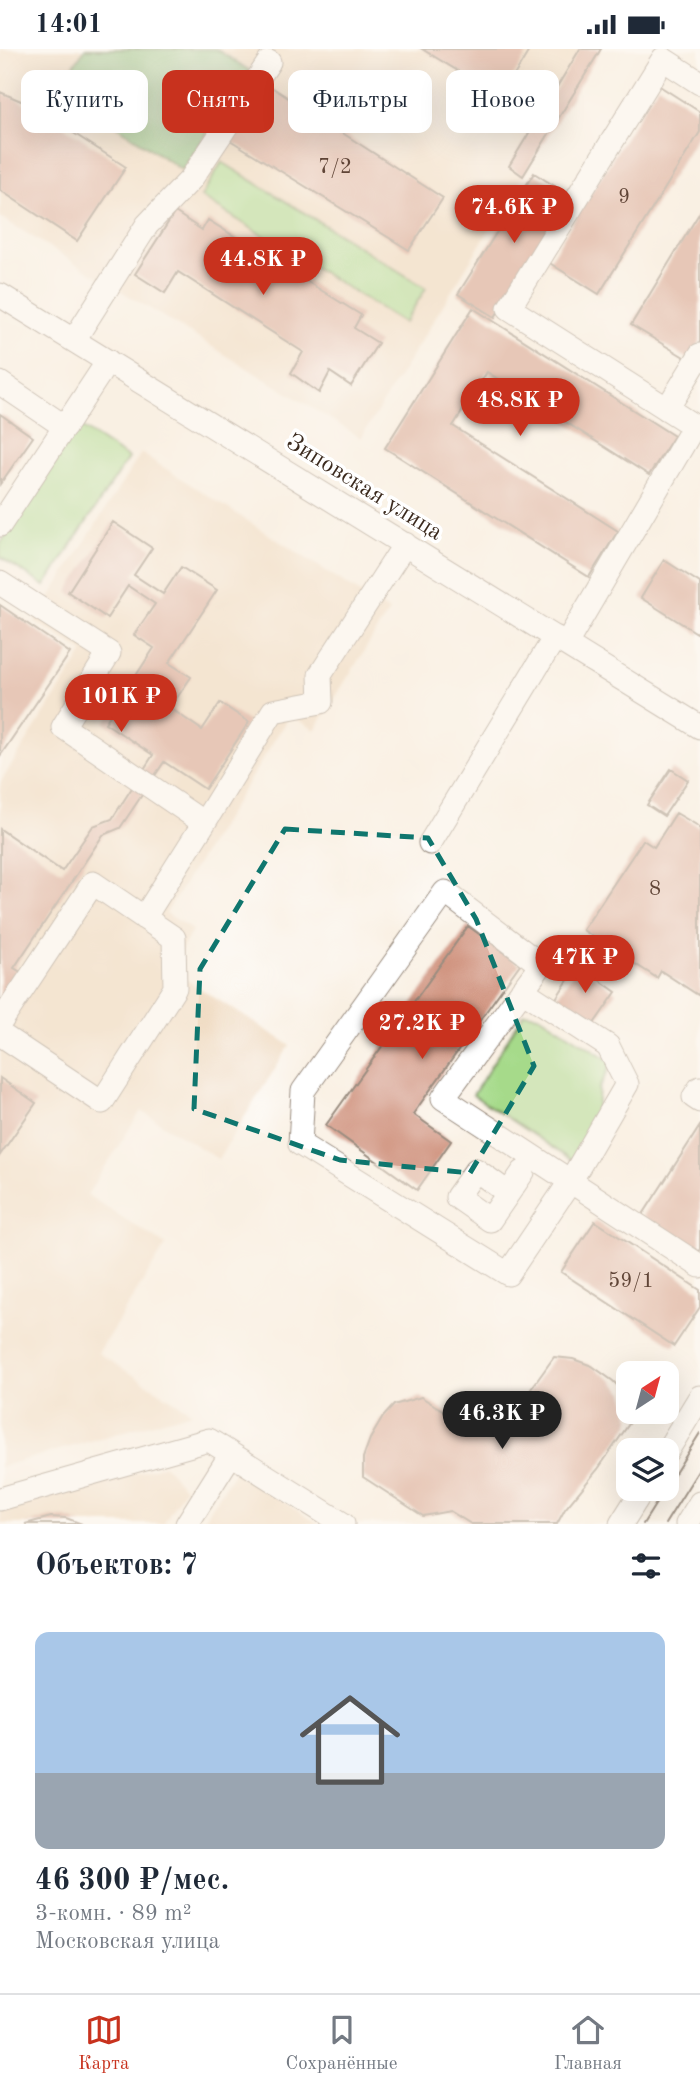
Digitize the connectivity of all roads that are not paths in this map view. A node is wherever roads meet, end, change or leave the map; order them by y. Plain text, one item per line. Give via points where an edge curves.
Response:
1 (269, 62) dead end
2 (700, 82) edge
3 (3, 303) edge
4 (74, 340) junction
5 (700, 355) edge
6 (108, 361) junction
7 (0, 383) edge
8 (667, 409) junction
9 (65, 427) junction
10 (697, 428) edge
11 (0, 525) edge
12 (405, 544) junction
13 (0, 583) edge
14 (560, 641) junction
15 (700, 727) edge
16 (204, 824) junction
17 (430, 843) dead end
18 (144, 918) junction
19 (522, 990) junction
20 (0, 1023) edge
21 (0, 1034) edge
22 (700, 1088) edge
23 (700, 1101) edge
24 (523, 1172) dead end
25 (570, 1182) junction
26 (508, 1193) dead end
27 (700, 1266) edge
28 (700, 1397) edge
29 (675, 1438) edge
30 (231, 1454) junction
31 (0, 1499) edge
32 (635, 1501) edge
33 (700, 1503) edge
34 (187, 1524) edge
35 (343, 1524) edge
36 (621, 1524) edge
37 (687, 1524) edge

1 - 4 street via 191,179 147,225
2 - 8 street via 663,59 509,308
3 - 4 street, Зиповская улица
4 - 6 street, Зиповская улица
5 - 8 street
6 - 9 street
6 - 12 street, Зиповская улица
7 - 9 street
8 - 10 street
9 - 11 street
10 - 14 street
12 - 14 street, Зиповская улица
12 - 16 street via 320,675 321,702 273,712
13 - 16 street via 109,653 63,727
14 - 15 street, Зиповская улица
14 - 17 street
16 - 18 street
18 - 20 street via 93,883
18 - 21 street via 174,937 175,988 102,1102
19 - 25 street via 608,1047 627,1084
19 - 25 street via 443,1098
19 - 25 street via 541,965 445,892 303,1091 300,1143 508,1274
22 - 23 street via 694,1097
24 - 26 street
25 - 27 street
28 - 29 street
30 - 31 street via 209,1440
30 - 34 street
30 - 35 street
32 - 36 street
33 - 37 street

